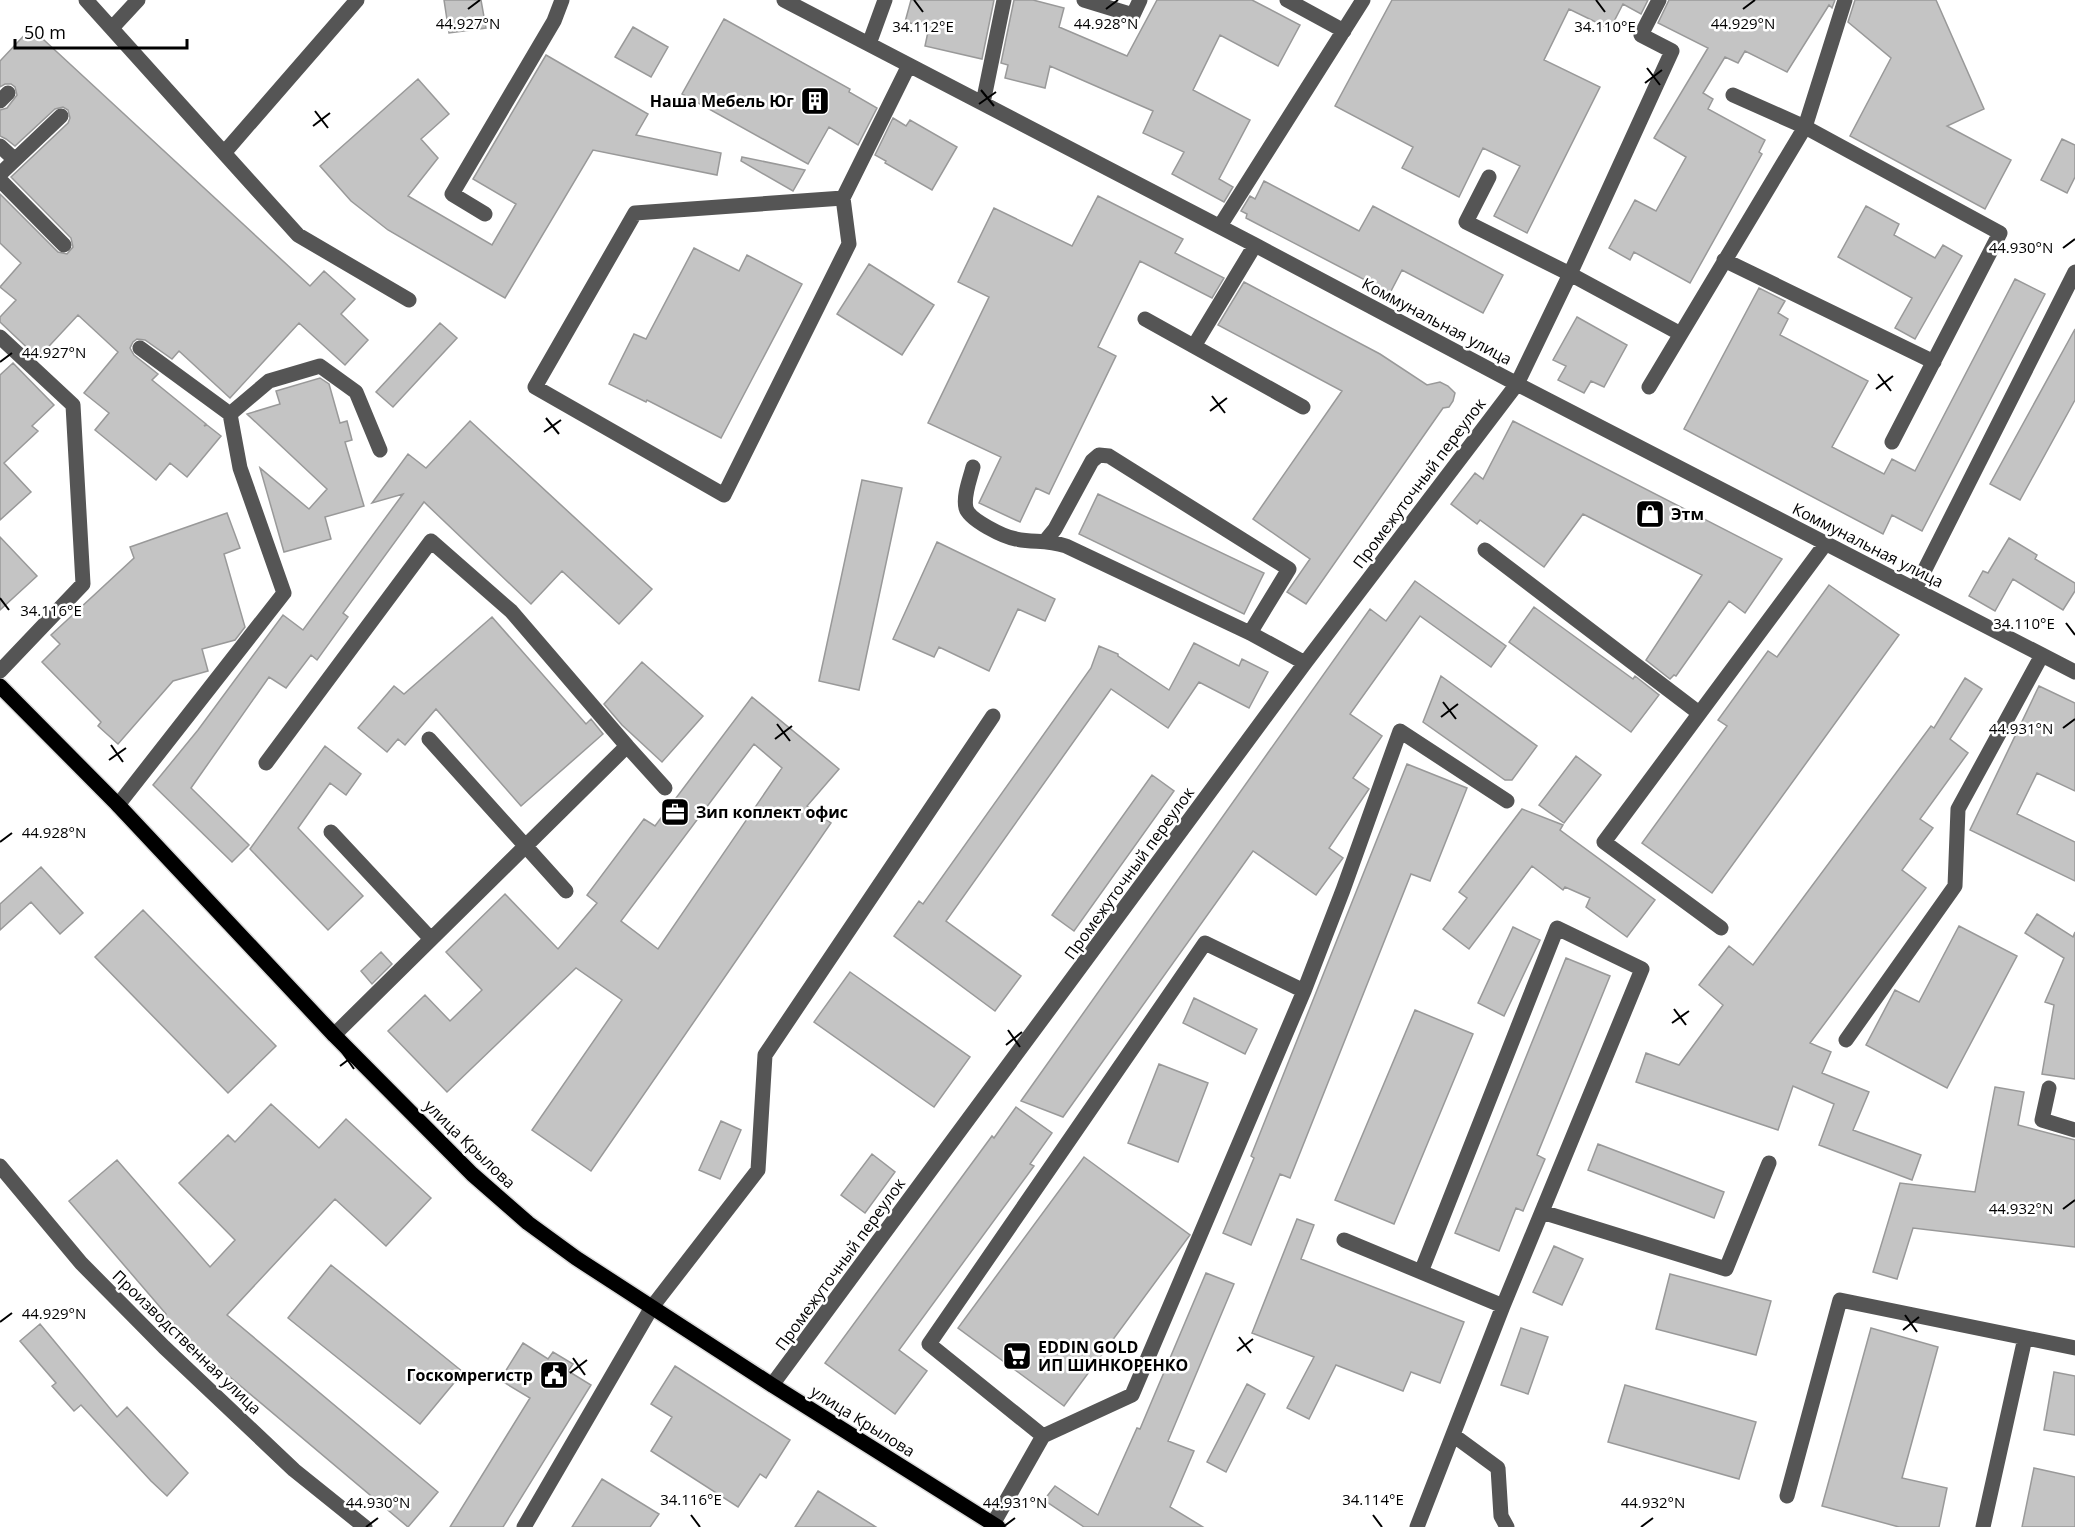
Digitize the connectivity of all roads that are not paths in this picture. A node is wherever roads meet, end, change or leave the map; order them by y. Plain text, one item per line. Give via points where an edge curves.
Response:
1 (86, 0) edge
2 (138, 0) edge
3 (357, 0) edge
4 (562, 0) edge
5 (784, 0) edge
6 (885, 0) edge
7 (1004, 0) edge
8 (1084, 0) edge
9 (1140, 0) edge
10 (1287, 0) edge
11 (1363, 0) edge
12 (1659, 0) edge
13 (1845, 0) edge
14 (112, 28) junction
15 (1344, 32) junction
16 (869, 44) junction
17 (909, 65) junction
18 (1733, 95) dead end
19 (983, 103) junction
20 (61, 116) dead end
21 (1805, 127) junction
22 (0, 146) edge
23 (224, 153) junction
24 (15, 160) junction
25 (0, 174) edge
26 (1489, 177) dead end
27 (0, 180) edge
28 (843, 198) junction
29 (485, 214) dead end
30 (1220, 226) junction
31 (64, 245) dead end
32 (1255, 245) junction
33 (1724, 260) junction
34 (2075, 272) edge
35 (1570, 274) junction
36 (409, 300) dead end
37 (1145, 319) dead end
38 (1679, 333) junction
39 (0, 337) edge
40 (1194, 346) junction
41 (140, 348) dead end
42 (1934, 362) junction
43 (1517, 384) junction
44 (1649, 387) dead end
45 (1303, 406) dead end
46 (230, 414) junction
47 (1892, 442) dead end
48 (380, 450) dead end
49 (973, 467) dead end
50 (1046, 540) junction
51 (1826, 543) junction
52 (1485, 550) dead end
53 (1915, 589) junction
54 (1250, 633) junction
55 (2042, 655) junction
56 (1305, 663) junction
57 (0, 671) edge
58 (2075, 672) edge
59 (0, 686) edge
60 (1699, 713) junction
61 (993, 716) dead end
62 (429, 739) dead end
63 (627, 746) junction
64 (266, 764) dead end
65 (664, 789) dead end
66 (1507, 801) dead end
67 (118, 805) junction
68 (331, 832) dead end
69 (525, 846) junction
70 (566, 891) dead end
71 (1721, 928) dead end
72 (430, 939) junction
73 (1304, 991) junction
74 (334, 1035) junction
75 (1846, 1040) dead end
76 (2049, 1088) dead end
77 (2075, 1130) edge
78 (1769, 1163) dead end
79 (0, 1166) edge
80 (1542, 1212) junction
81 (1344, 1240) dead end
82 (1421, 1272) junction
83 (1503, 1306) junction
84 (652, 1307) junction
85 (2025, 1338) junction
86 (2075, 1348) edge
87 (772, 1385) junction
88 (1453, 1435) junction
89 (1043, 1436) junction
90 (1787, 1496) dead end
91 (996, 1526) edge
92 (365, 1527) edge
93 (524, 1527) edge
94 (1417, 1527) edge
95 (1507, 1527) edge
96 (1983, 1527) edge

1 - 14 street
2 - 14 street
3 - 23 street
4 - 29 street via 554,21 452,194
5 - 16 street, Коммунальная улица
6 - 16 street
7 - 19 street
8 - 9 street via 1133,15
10 - 15 street
11 - 15 street
12 - 35 street, Промежуточный переулок via 1641,35 1672,51
13 - 21 street
14 - 23 street
15 - 30 street
16 - 17 street, Коммунальная улица
17 - 19 street, Коммунальная улица
17 - 28 street
18 - 21 street
19 - 30 street, Коммунальная улица
20 - 24 street
21 - 33 street
21 - 42 street via 2000,233
22 - 24 street
23 - 36 street via 298,235
24 - 25 street
26 - 35 street via 1466,222
27 - 31 street
28 - 28 street via 635,213 535,387 724,495 849,244
30 - 32 street, Коммунальная улица
32 - 40 street
32 - 43 street, Коммунальная улица
33 - 38 street
33 - 42 street
34 - 53 street
35 - 38 street
35 - 43 street, Промежуточный переулок
37 - 40 street
38 - 44 street
39 - 57 street via 73,405 83,584
40 - 45 street
41 - 46 street
42 - 47 street
43 - 51 street, Коммунальная улица
43 - 56 street, Промежуточный переулок
46 - 48 street via 269,381 320,366 356,392
46 - 67 street via 240,468 284,593
49 - 50 street via 965,501 973,518 1014,539
50 - 54 street
50 - 54 street via 1092,461 1099,455 1109,456 1289,569
51 - 53 street, Коммунальная улица
51 - 60 street
52 - 60 street
53 - 55 street, Коммунальная улица
54 - 56 street
55 - 58 street, Коммунальная улица
55 - 75 street via 1958,809 1955,886
56 - 87 street, Промежуточный переулок
59 - 67 main road, улица Крылова
60 - 71 street via 1604,842
61 - 84 street via 765,1055 758,1170
62 - 69 street
63 - 64 street via 511,611 431,541
63 - 65 street
63 - 69 street
66 - 73 street via 1400,731
67 - 74 main road, улица Крылова
68 - 72 street
69 - 70 street
69 - 72 street
72 - 74 street
73 - 89 street via 1132,1395
73 - 89 street via 1205,943 929,1344
74 - 84 main road, улица Крылова via 472,1174 528,1222
76 - 77 street via 2042,1120
78 - 80 street via 1726,1269
79 - 92 street, Производственная улица via 81,1263 164,1347 294,1470
80 - 82 street via 1642,969 1557,928
80 - 83 street
81 - 82 street
82 - 83 street
83 - 88 street
84 - 87 main road, улица Крылова
84 - 93 street
85 - 86 street
85 - 90 street via 1840,1300
85 - 96 street
87 - 91 main road, улица Крылова
88 - 94 street
88 - 95 street via 1498,1468 1501,1516
89 - 91 street

